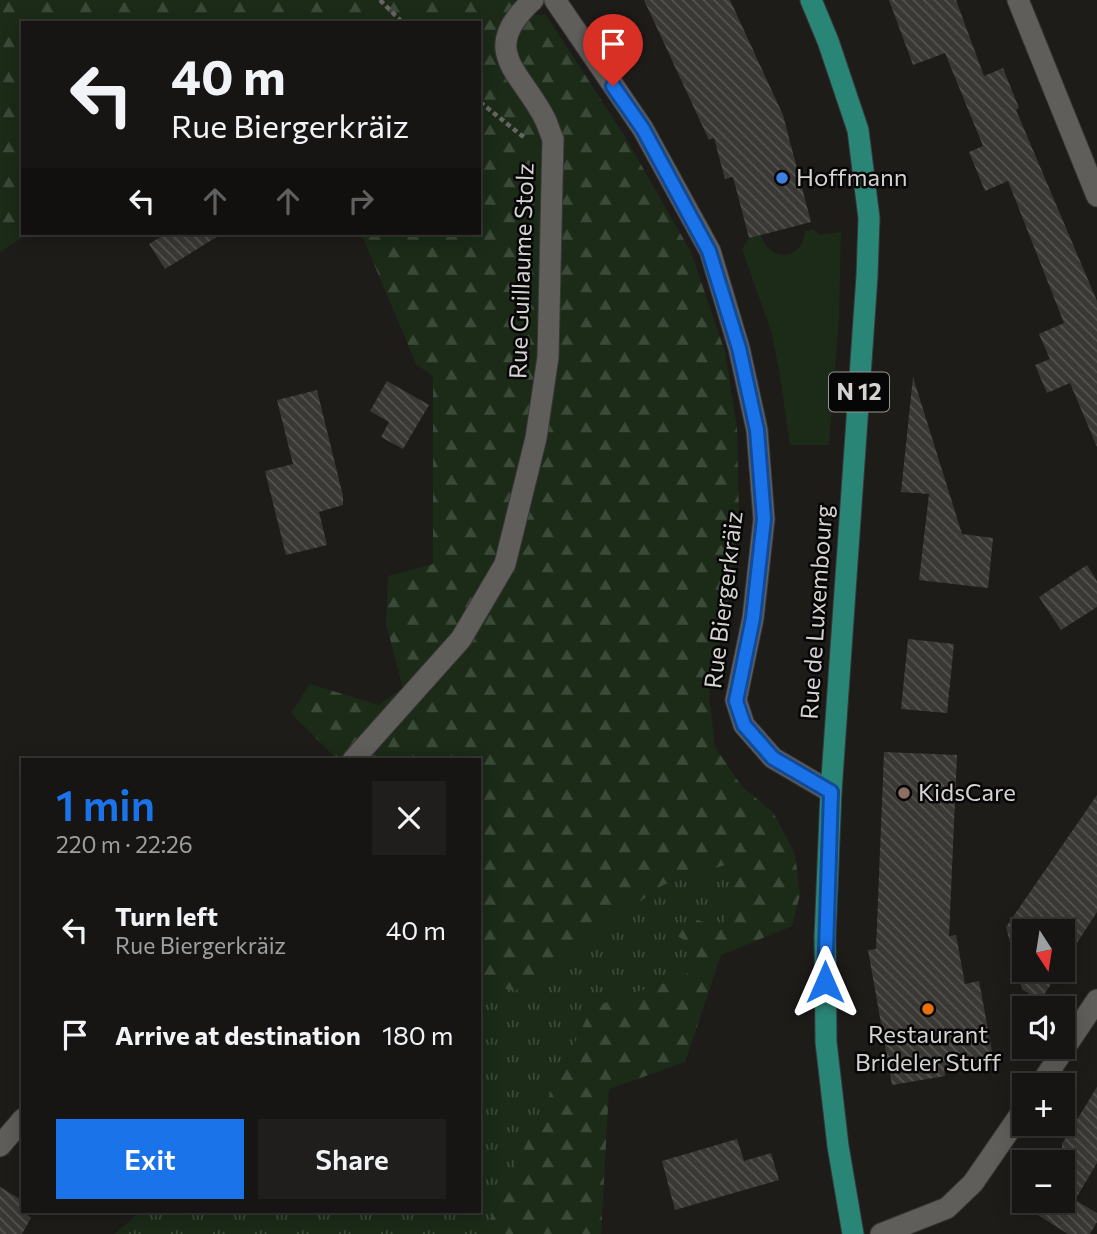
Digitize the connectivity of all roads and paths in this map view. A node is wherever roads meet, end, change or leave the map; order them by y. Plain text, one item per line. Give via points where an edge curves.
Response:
1 (380, 0) edge
2 (533, 0) edge
3 (555, 0) edge
4 (811, 0) edge
5 (1018, 0) edge
6 (401, 21) edge
7 (481, 103) edge
8 (554, 162) junction
9 (1097, 196) edge
10 (355, 758) edge
11 (831, 792) junction
12 (1097, 1000) edge
13 (1048, 1073) edge
14 (21, 1121) edge
15 (1012, 1126) edge
16 (0, 1146) edge
17 (853, 1234) edge
18 (881, 1234) edge

1 - 6 path
2 - 8 street, Rue Guillaume Stolz via 517,15 506,38 507,58 544,117 553,139
3 - 11 street, Rue Biergerkräiz via 643,129 709,251 739,348 757,430 764,519 753,618 736,701 744,725 773,758
4 - 11 main road, Rue de Luxembourg / N 12 via 858,130 869,218
5 - 9 street
7 - 8 path
8 - 10 street, Rue Guillaume Stolz via 548,356 536,438 506,564 461,639
11 - 17 main road, Rue de Luxembourg / N 12 via 826,1042
12 - 13 street
14 - 16 street
15 - 18 street via 973,1183 947,1208

